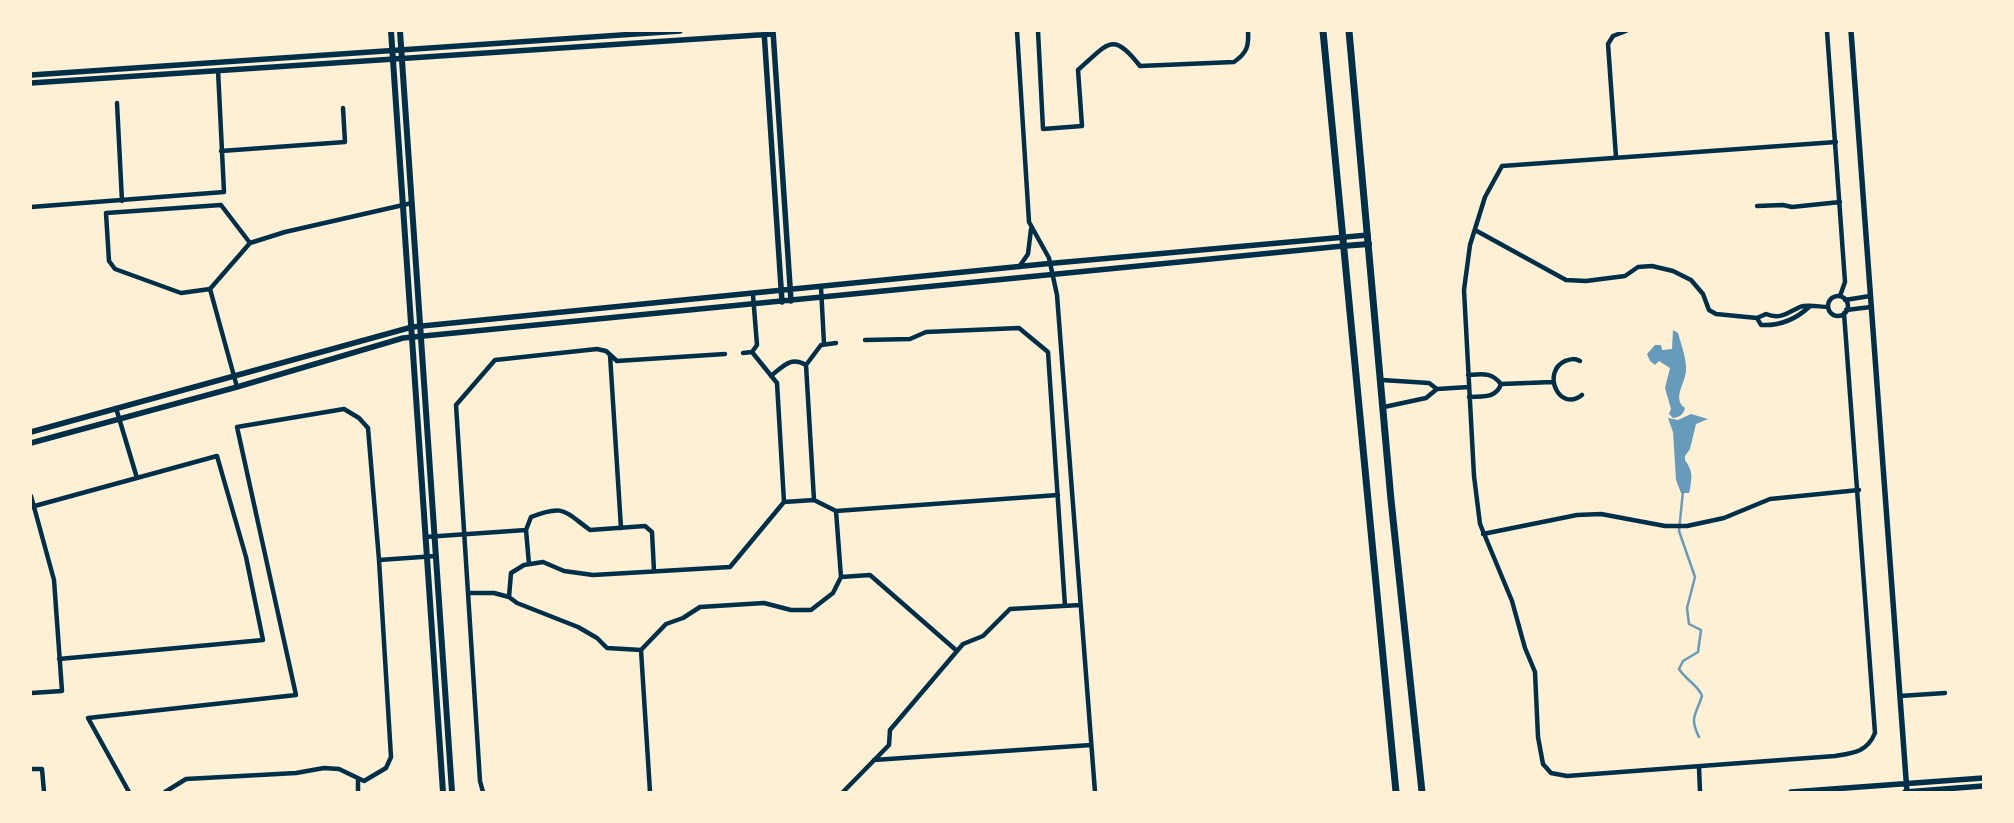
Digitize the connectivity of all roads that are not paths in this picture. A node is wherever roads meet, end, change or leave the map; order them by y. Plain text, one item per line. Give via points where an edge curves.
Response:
1 (392, 31) edge
2 (400, 31) edge
3 (680, 31) edge
4 (1017, 31) edge
5 (1038, 31) edge
6 (1248, 31) edge
7 (1323, 31) edge
8 (1349, 31) edge
9 (1626, 31) edge
10 (1827, 31) edge
11 (1851, 31) edge
12 (773, 32) edge
13 (764, 33) edge
14 (393, 50) junction
15 (401, 50) junction
16 (402, 58) junction
17 (393, 59) junction
18 (218, 70) junction
19 (31, 75) edge
20 (31, 83) edge
21 (116, 103) dead end
22 (343, 108) dead end
23 (1836, 142) junction
24 (221, 151) junction
25 (1616, 157) junction
26 (122, 201) junction
27 (1840, 202) junction
28 (412, 203) junction
29 (403, 205) junction
30 (1757, 206) dead end
31 (31, 207) edge
32 (1031, 227) junction
33 (1475, 230) junction
34 (1368, 235) junction
35 (1342, 238) junction
36 (250, 242) junction
37 (1369, 244) junction
38 (1343, 246) junction
39 (1051, 264) junction
40 (1019, 267) junction
41 (1054, 274) junction
42 (821, 286) junction
43 (210, 289) junction
44 (790, 290) junction
45 (782, 291) junction
46 (753, 294) junction
47 (1840, 296) junction
48 (1870, 296) junction
49 (822, 298) junction
50 (1845, 300) junction
51 (790, 301) junction
52 (782, 302) junction
53 (754, 304) junction
54 (1809, 307) junction
55 (1828, 307) junction
56 (1871, 307) junction
57 (1845, 312) junction
58 (1770, 315) junction
59 (1757, 318) junction
60 (1769, 325) junction
61 (420, 326) junction
62 (412, 327) junction
63 (420, 336) junction
64 (412, 337) junction
65 (865, 340) dead end
66 (836, 343) dead end
67 (824, 344) junction
68 (752, 352) junction
69 (743, 353) dead end
70 (725, 354) dead end
71 (610, 355) junction
72 (1580, 362) dead end
73 (806, 365) junction
74 (1468, 375) junction
75 (233, 376) junction
76 (771, 376) junction
77 (1382, 380) junction
78 (1554, 382) junction
79 (1501, 384) junction
80 (237, 387) junction
81 (1469, 387) junction
82 (1437, 389) junction
83 (1582, 395) dead end
84 (1469, 397) junction
85 (1384, 407) junction
86 (116, 408) junction
87 (120, 418) junction
88 (31, 432) edge
89 (31, 443) edge
90 (137, 478) junction
91 (1859, 490) junction
92 (1058, 495) junction
93 (31, 496) edge
94 (814, 500) junction
95 (784, 502) junction
96 (33, 507) edge
97 (836, 511) junction
98 (622, 528) junction
99 (526, 530) junction
100 (464, 534) junction
101 (1484, 534) junction
102 (434, 536) junction
103 (425, 537) junction
104 (436, 556) junction
105 (427, 557) junction
106 (379, 560) junction
107 (530, 564) junction
108 (654, 571) junction
109 (840, 578) junction
110 (468, 593) junction
111 (510, 596) junction
112 (1080, 605) junction
113 (1065, 606) junction
114 (641, 650) junction
115 (957, 652) junction
116 (59, 659) junction
117 (31, 693) edge
118 (1945, 693) dead end
119 (1900, 696) junction
120 (1091, 745) junction
121 (874, 760) junction
122 (1699, 767) junction
123 (31, 769) edge
124 (1983, 778) edge
125 (358, 779) junction
126 (1906, 783) junction
127 (1983, 786) edge
128 (44, 792) edge
129 (129, 792) edge
130 (164, 792) edge
131 (358, 792) edge
132 (443, 792) edge
133 (452, 792) edge
134 (483, 792) edge
135 (650, 792) edge
136 (843, 792) edge
137 (1094, 792) edge
138 (1396, 792) edge
139 (1422, 792) edge
140 (1700, 792) edge
141 (1791, 792) edge
142 (1906, 792) edge

1 - 14 main road
2 - 15 main road
3 - 15 street
4 - 32 street
5 - 6 street via 1043,129 1082,126 1078,70 1107,45 1126,48 1140,66 1234,62 1248,48
7 - 35 main road
8 - 34 main road
9 - 25 street via 1613,36 1608,44
10 - 23 street
11 - 48 street
12 - 13 street
12 - 44 street
13 - 16 street
13 - 45 street
14 - 15 street
14 - 17 main road
14 - 19 street
15 - 16 main road
16 - 17 street
16 - 28 main road
17 - 18 street
17 - 29 main road
18 - 20 street
18 - 24 street
21 - 26 street
22 - 24 street via 345,142
23 - 25 street
23 - 27 street
24 - 26 street via 224,192
25 - 33 street via 1502,166 1485,197
26 - 31 street
27 - 30 street via 1792,207
27 - 47 street via 1845,282
28 - 29 street
28 - 61 main road
29 - 36 street
29 - 62 main road
32 - 39 street
32 - 40 street via 1028,254
33 - 59 street via 1566,280 1625,276 1638,267 1673,270 1691,280 1716,314
33 - 74 street via 1464,290
34 - 35 street
34 - 37 main road
35 - 38 main road
35 - 39 street
36 - 43 street
36 - 43 street via 221,205 106,213 110,261 115,269 181,293
37 - 38 main road
37 - 77 main road
38 - 41 street
38 - 138 main road
39 - 40 street
39 - 41 street
40 - 42 street
41 - 49 street
41 - 112 street
42 - 44 street
42 - 49 street
43 - 75 street
44 - 45 street
44 - 51 street
45 - 46 street
45 - 52 street
46 - 53 street
46 - 61 street
47 - 50 street
47 - 55 street via 1833,297
48 - 50 street
48 - 56 street
49 - 51 street
49 - 67 street
50 - 57 street
51 - 52 street
52 - 53 street
53 - 63 street
53 - 68 street via 757,345
54 - 55 street
54 - 58 street via 1800,307 1786,316
54 - 60 street via 1790,321
55 - 57 street via 1833,314
56 - 57 street
56 - 119 street
57 - 91 street
58 - 59 street
58 - 60 street
59 - 60 street via 1761,325
61 - 62 street
61 - 63 main road
62 - 64 main road
62 - 75 street
63 - 64 street
63 - 102 main road
64 - 80 street
64 - 103 main road
65 - 92 street via 910,339 926,332 1018,328 1048,352
66 - 67 street
67 - 73 street
68 - 69 street
68 - 76 street
70 - 71 street via 617,361
71 - 98 street
71 - 100 street via 597,349 495,360 456,405
72 - 78 street via 1570,359 1561,363 1554,371
73 - 76 street via 792,360
73 - 94 street
74 - 79 street via 1495,376
74 - 81 street
75 - 80 street
75 - 86 street
76 - 95 street via 777,383
77 - 82 street via 1428,383
77 - 85 main road
78 - 79 street
78 - 83 street via 1556,392 1562,398 1572,400
79 - 84 street via 1496,393 1489,396
80 - 87 street
81 - 82 street
81 - 84 street
82 - 85 street via 1426,398
84 - 101 street via 1474,476
85 - 139 main road
86 - 87 street
86 - 88 street
87 - 89 street
87 - 90 street
90 - 96 street
90 - 116 street via 217,456 246,556 263,640
91 - 101 street via 1770,499 1724,518 1682,526 1601,514 1577,515
91 - 122 street via 1875,733 1870,744 1860,752 1835,756
92 - 97 street
92 - 113 street
93 - 96 street
94 - 95 street
94 - 97 street
95 - 108 street via 730,567
96 - 116 street via 54,580
97 - 109 street
98 - 99 street via 590,530 565,512 552,508 531,517
98 - 108 street via 645,526 652,532
99 - 100 street
99 - 107 street
100 - 102 street
100 - 110 street
101 - 122 street via 1512,601 1535,672 1538,737 1543,764 1551,774 1567,776
102 - 103 street
102 - 104 main road
103 - 105 main road
104 - 105 street
104 - 133 main road
105 - 106 street
105 - 132 main road
106 - 125 street via 391,757 386,768 364,781
106 - 129 street via 368,428 359,418 344,409 237,427 296,695 88,718
107 - 108 street via 543,562 564,571 593,575
107 - 111 street via 511,574
109 - 114 street via 833,593 811,610 791,610 764,603 700,607 666,624
109 - 115 street via 870,575
110 - 111 street
110 - 134 street
111 - 114 street via 517,604 578,627 607,648
112 - 113 street
112 - 120 street
113 - 115 street via 1010,609 983,636 963,644
114 - 135 street
115 - 121 street via 890,730 889,745
116 - 117 street via 62,691
118 - 119 street
119 - 126 street
120 - 121 street
120 - 137 street
121 - 136 street
122 - 140 street
123 - 128 street via 42,769
124 - 126 street
125 - 130 street via 339,769 324,768 296,773 186,779
125 - 131 street
126 - 141 street
126 - 142 street
127 - 142 street

